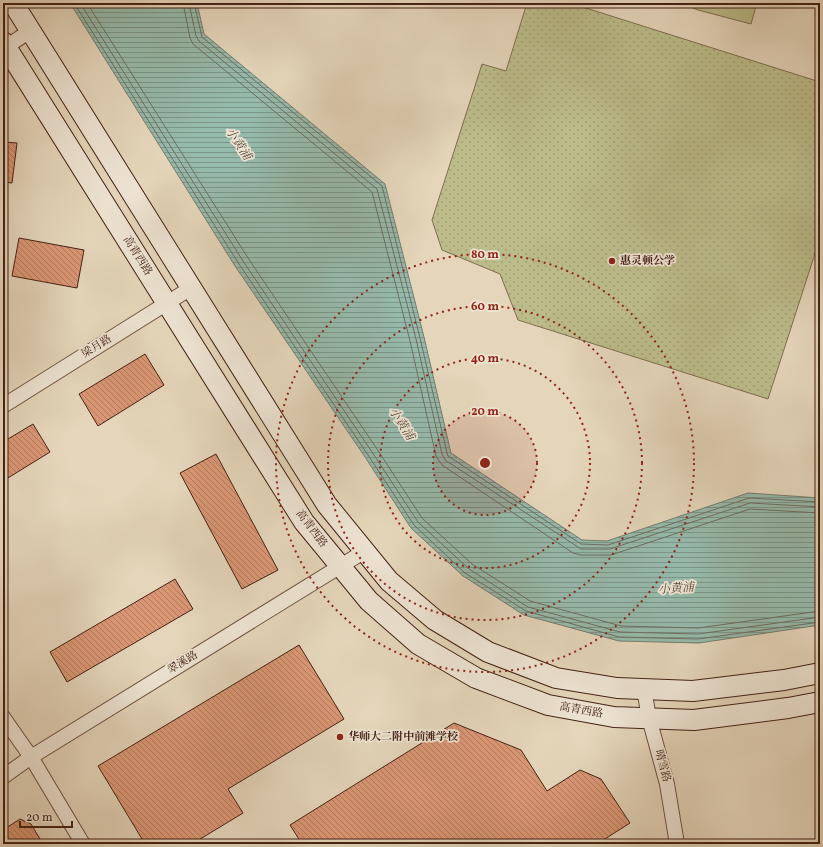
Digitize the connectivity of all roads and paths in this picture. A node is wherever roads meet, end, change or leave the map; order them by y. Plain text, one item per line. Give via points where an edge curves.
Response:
1 (13, 3) edge
2 (30, 31) junction
3 (4, 46) edge
4 (191, 288) junction
5 (167, 304) junction
6 (3, 406) edge
7 (365, 551) junction
8 (340, 566) junction
9 (820, 673) edge
10 (644, 689) junction
11 (820, 702) edge
12 (3, 717) edge
13 (649, 718) junction
14 (31, 756) junction
15 (3, 777) edge
16 (83, 844) edge
17 (677, 844) edge

1 - 2 street
2 - 3 street
2 - 4 street
3 - 5 street, 高青西路
4 - 5 street, 梁月路
4 - 7 street via 328,505
5 - 6 street, 梁月路
5 - 8 street, 高青西路 via 304,522
7 - 8 street, 翠溪路
7 - 10 street via 389,581 435,620 488,652 556,678 617,688
8 - 13 street, 高青西路 via 369,601 418,644 476,678 548,705 614,717
8 - 14 street, 翠溪路
9 - 10 street via 693,692
10 - 13 street, 晴雪路
11 - 13 street, 高青西路 via 694,720
12 - 14 street
13 - 17 street, 晴雪路 via 667,784
14 - 15 street, 翠溪路
14 - 16 street

